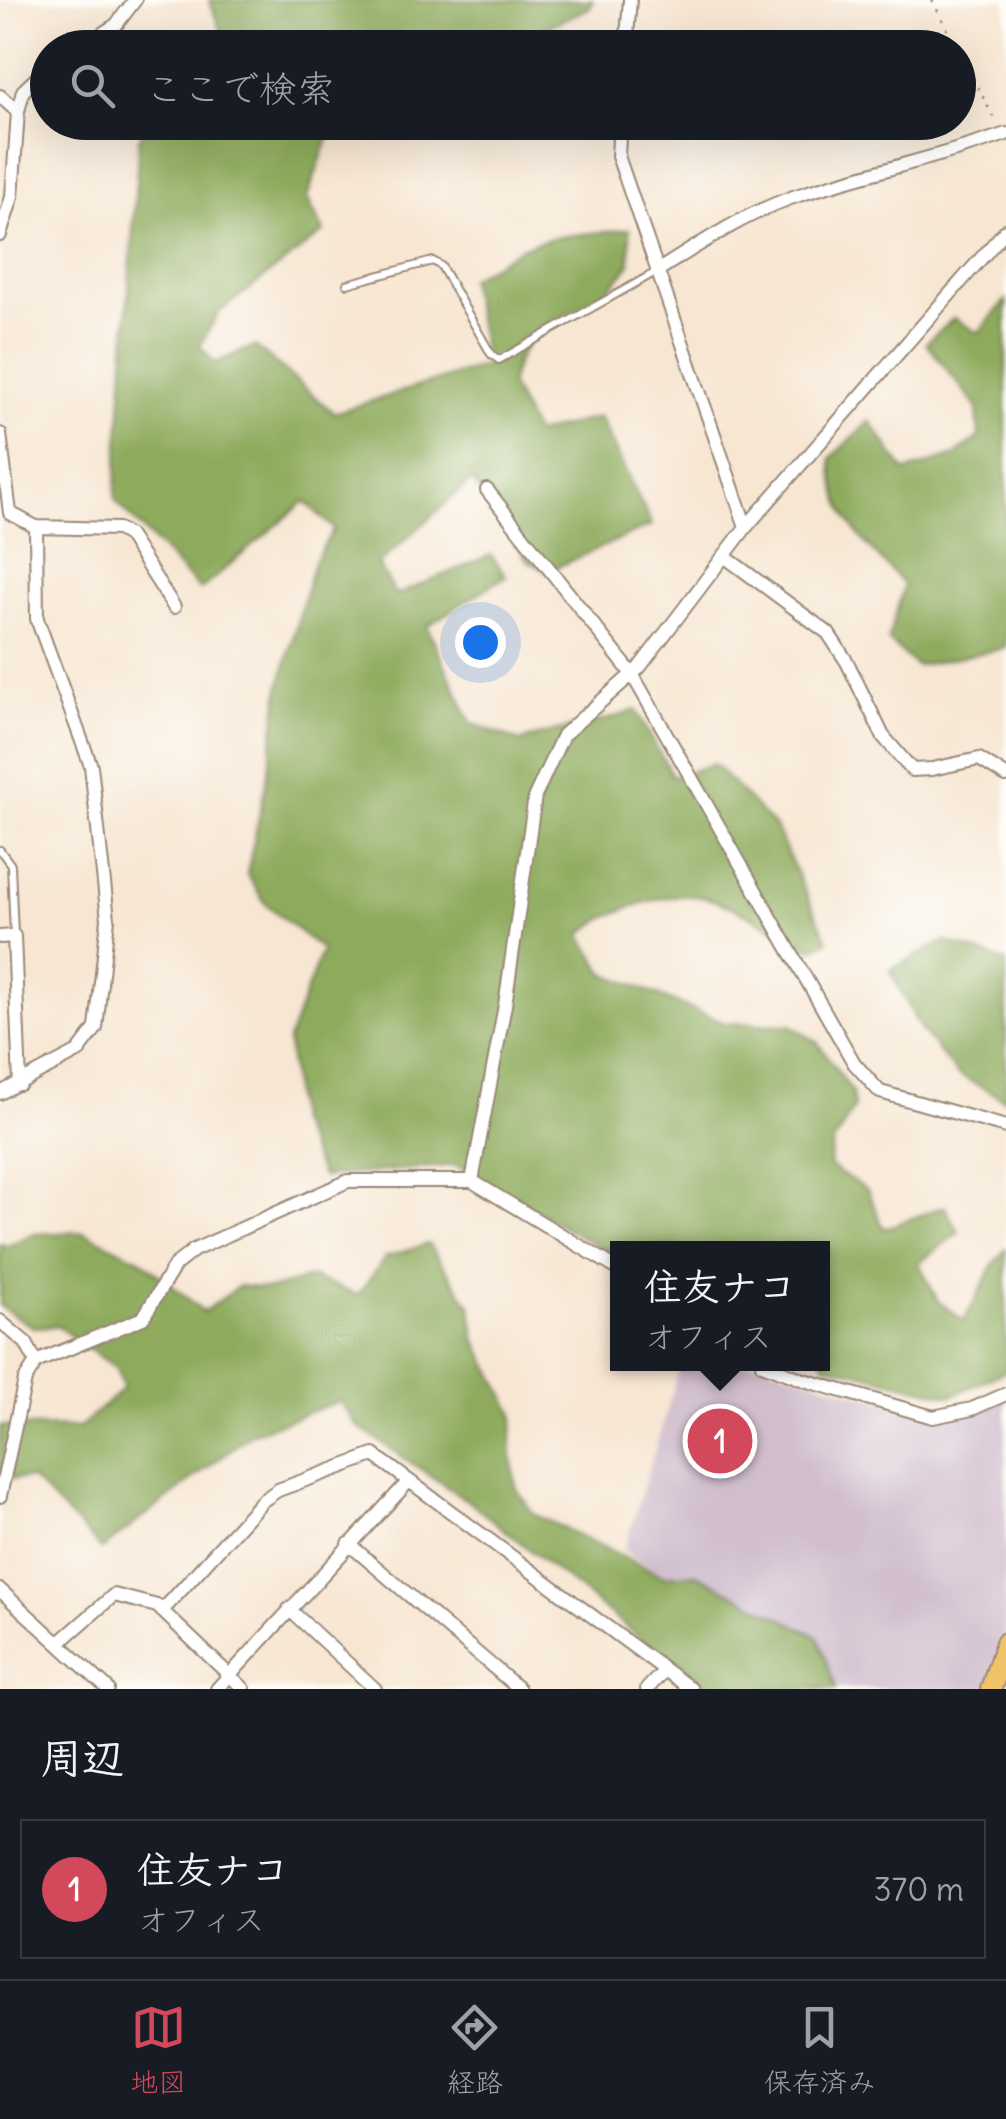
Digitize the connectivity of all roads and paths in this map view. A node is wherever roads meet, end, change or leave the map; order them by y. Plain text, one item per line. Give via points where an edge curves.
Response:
1 (135, 0) edge
2 (630, 0) edge
3 (932, 0) edge
4 (108, 30) edge
5 (628, 30) edge
6 (948, 30) edge
7 (976, 82) edge
8 (30, 85) edge
9 (0, 96) edge
10 (18, 112) junction
11 (1004, 134) edge
12 (619, 140) edge
13 (1006, 230) edge
14 (0, 235) edge
15 (657, 271) junction
16 (347, 284) dead end
17 (0, 434) edge
18 (487, 490) dead end
19 (36, 527) junction
20 (746, 527) junction
21 (724, 556) junction
22 (174, 607) dead end
23 (632, 674) junction
24 (1006, 776) edge
25 (0, 850) edge
26 (7, 937) edge
27 (20, 1084) junction
28 (0, 1093) edge
29 (1006, 1127) edge
30 (472, 1181) junction
31 (610, 1265) edge
32 (0, 1321) edge
33 (36, 1362) junction
34 (780, 1371) edge
35 (1006, 1394) edge
36 (409, 1481) junction
37 (0, 1496) edge
38 (349, 1544) junction
39 (0, 1590) edge
40 (288, 1609) junction
41 (162, 1611) junction
42 (59, 1643) junction
43 (1006, 1643) edge
44 (665, 1670) junction
45 (229, 1675) junction
46 (108, 1689) edge
47 (217, 1689) edge
48 (244, 1689) edge
49 (375, 1689) edge
50 (520, 1689) edge
51 (647, 1689) edge
52 (691, 1689) edge
53 (991, 1689) edge

1 - 4 street
2 - 5 street
3 - 6 path
7 - 11 path
8 - 10 street
9 - 10 street
10 - 14 street via 12,197
11 - 15 street via 797,196 726,227
12 - 15 street via 618,156
13 - 20 street
15 - 16 lane via 499,360 434,262
15 - 20 street
17 - 19 street via 10,512
18 - 23 street
19 - 22 street via 118,529
19 - 27 street via 37,619 91,766 108,919 96,1028 78,1052
20 - 21 street
21 - 23 street
21 - 24 street via 828,633 882,736 912,770 979,759
23 - 29 street via 854,1063 880,1092
23 - 30 street via 564,735 535,796
25 - 26 lane via 11,865
26 - 27 street
27 - 28 street
30 - 31 street
30 - 33 street via 348,1181 194,1250 175,1265 144,1318
32 - 33 street via 26,1343
33 - 37 street via 25,1380
34 - 35 street via 934,1418
36 - 38 street
36 - 41 street via 374,1455 278,1490
36 - 44 street
38 - 40 street
38 - 50 street
39 - 42 street
40 - 45 street
40 - 49 street
41 - 42 street via 114,1596
41 - 45 street
42 - 46 street
43 - 53 main road
44 - 51 street
44 - 52 street
45 - 47 street
45 - 48 street

